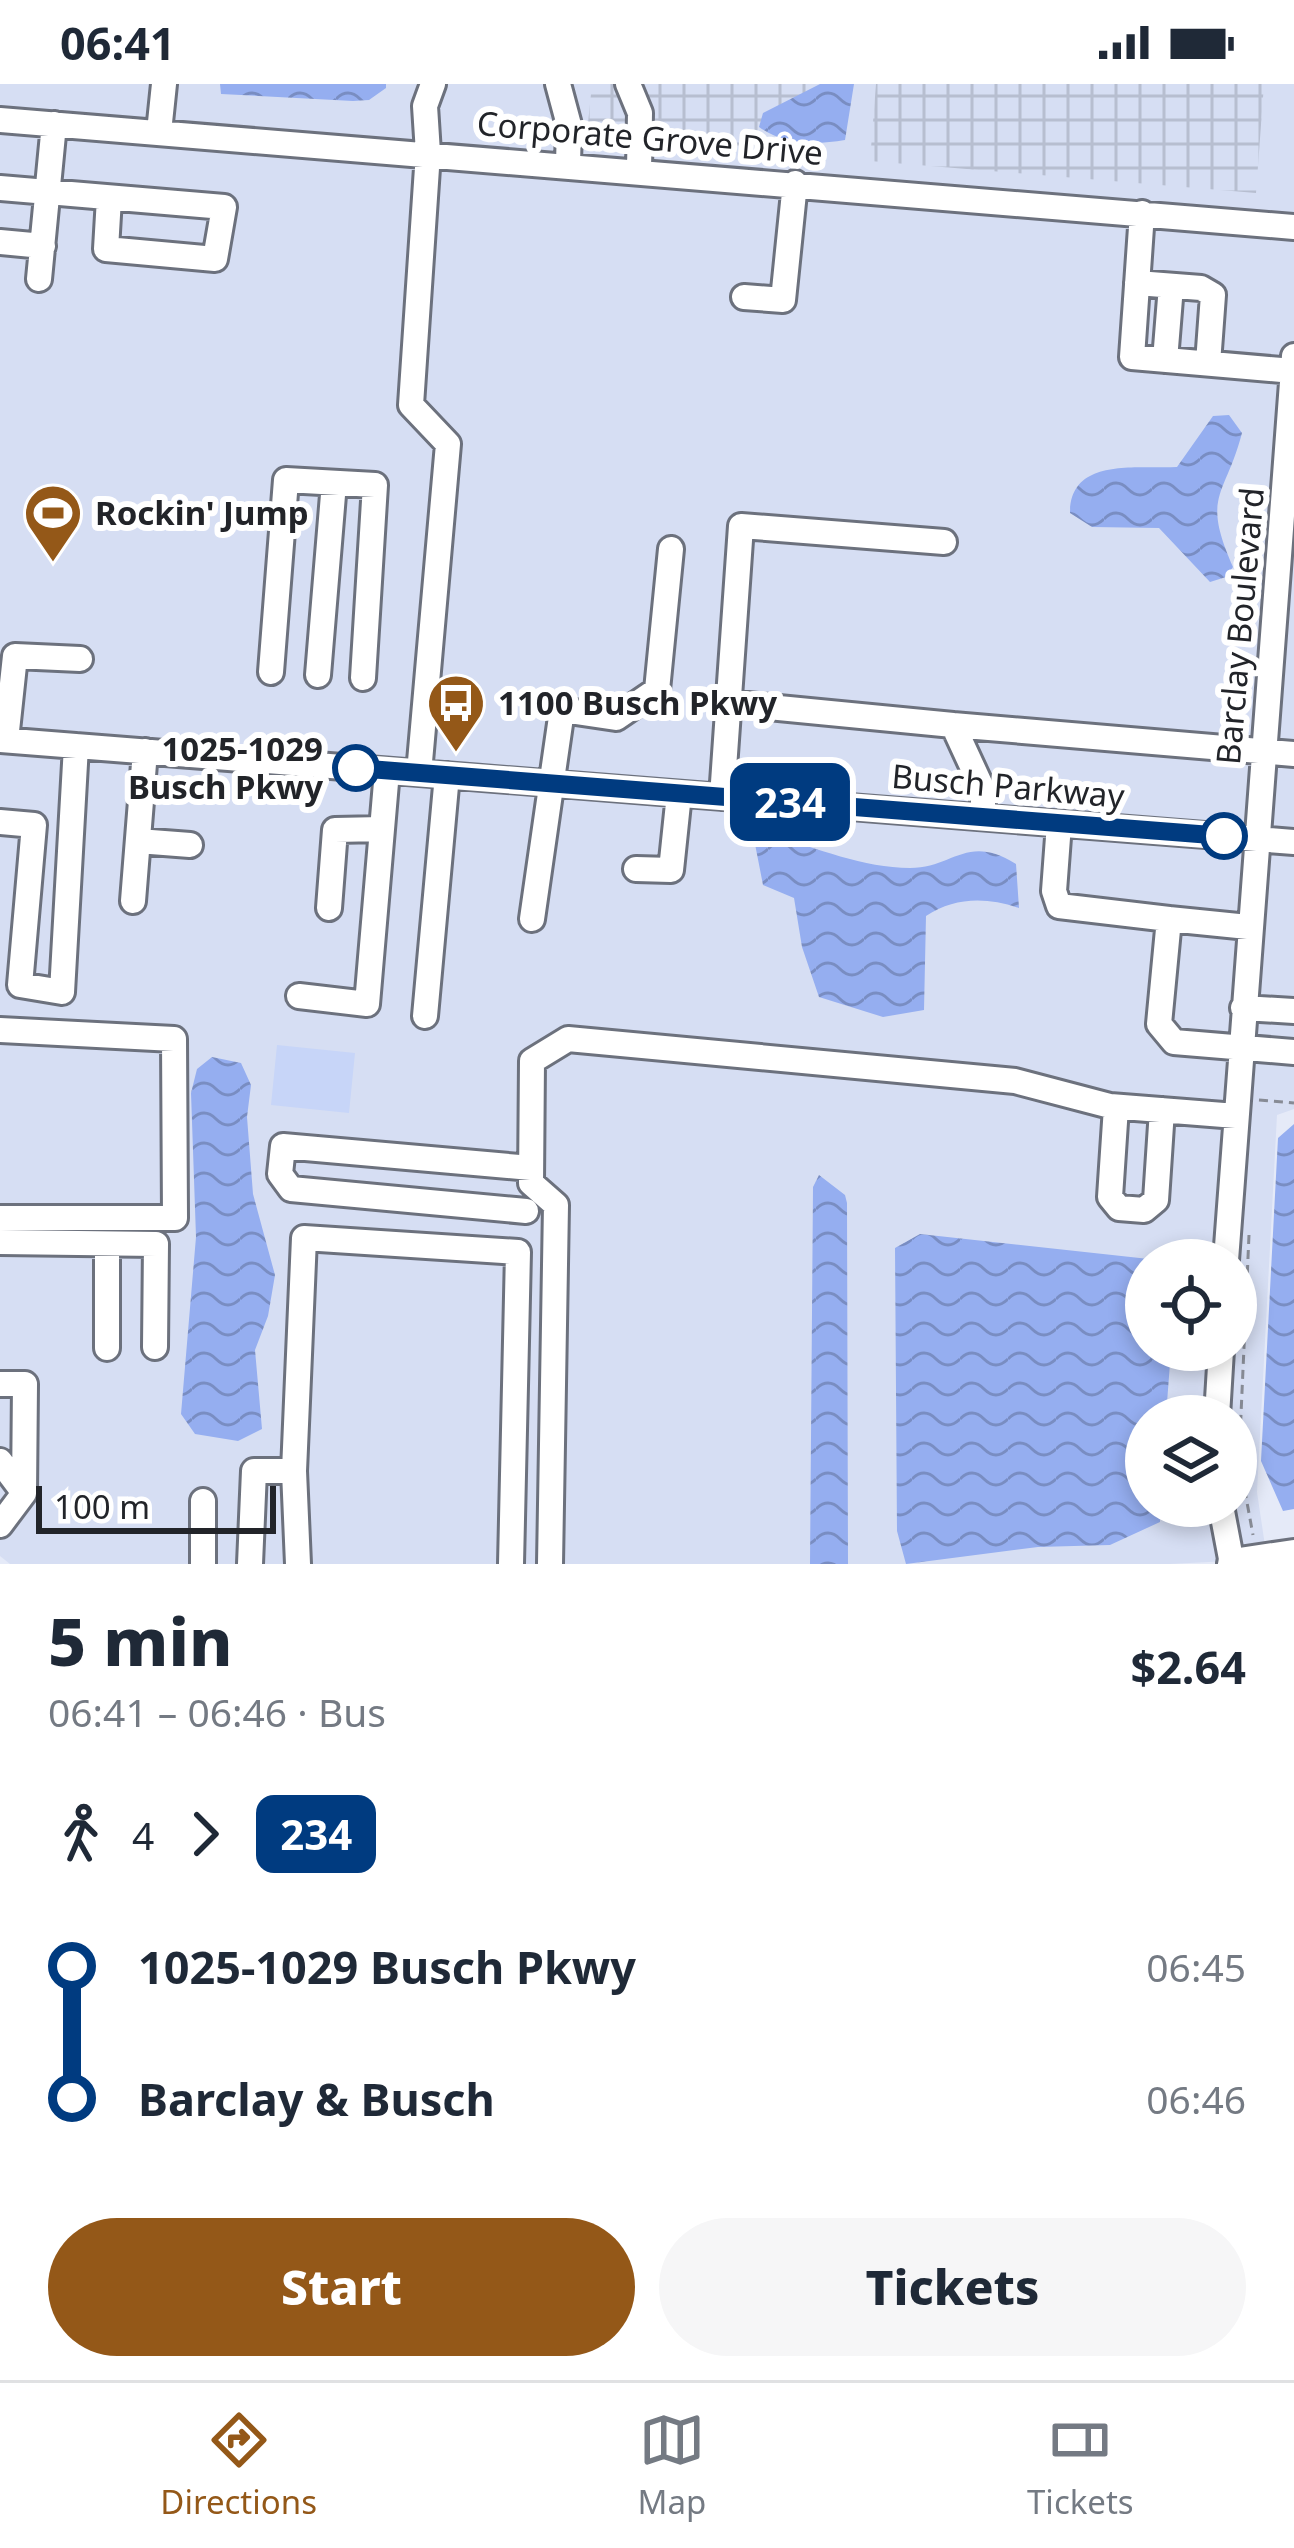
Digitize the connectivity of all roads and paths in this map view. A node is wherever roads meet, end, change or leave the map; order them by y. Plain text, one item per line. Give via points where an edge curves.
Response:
1 (164, 84) edge
2 (433, 84) edge
3 (628, 84) edge
4 (560, 86) edge
5 (0, 120) edge
6 (54, 124) junction
7 (159, 132) junction
8 (428, 153) junction
9 (568, 164) junction
10 (639, 170) junction
11 (795, 183) junction
12 (0, 188) edge
13 (48, 193) junction
14 (109, 198) junction
15 (1142, 214) junction
16 (1294, 227) edge
17 (0, 242) edge
18 (43, 246) junction
19 (39, 279) dead end
20 (1137, 284) junction
21 (1171, 286) junction
22 (744, 297) dead end
23 (1294, 356) edge
24 (1165, 360) junction
25 (1208, 364) junction
26 (1293, 384) edge
27 (334, 483) junction
28 (944, 542) dead end
29 (671, 549) dead end
30 (1283, 632) edge
31 (80, 659) dead end
32 (271, 672) dead end
33 (318, 675) dead end
34 (363, 678) dead end
35 (728, 704) junction
36 (953, 725) junction
37 (3, 740) edge
38 (76, 746) junction
39 (145, 752) junction
40 (1262, 752) junction
41 (1294, 754) edge
42 (387, 770) junction
43 (419, 773) junction
44 (448, 775) junction
45 (553, 784) junction
46 (679, 794) junction
47 (722, 797) junction
48 (983, 818) junction
49 (0, 822) edge
50 (1059, 824) junction
51 (34, 825) junction
52 (75, 829) junction
53 (382, 829) junction
54 (1254, 839) junction
55 (138, 841) junction
56 (1294, 842) edge
57 (190, 845) dead end
58 (636, 868) dead end
59 (133, 901) dead end
60 (328, 908) dead end
61 (532, 919) dead end
62 (1168, 920) junction
63 (1248, 927) junction
64 (299, 995) dead end
65 (1243, 1008) junction
66 (1294, 1011) edge
67 (424, 1016) dead end
68 (0, 1030) edge
69 (1240, 1048) junction
70 (1294, 1052) edge
71 (1294, 1103) edge
72 (1116, 1107) junction
73 (1162, 1110) junction
74 (1246, 1115) junction
75 (531, 1176) junction
76 (526, 1211) junction
77 (0, 1218) edge
78 (1250, 1231) dead end
79 (1229, 1239) edge
80 (0, 1242) edge
81 (107, 1244) junction
82 (518, 1252) junction
83 (155, 1347) dead end
84 (107, 1348) dead end
85 (0, 1384) edge
86 (0, 1461) edge
87 (294, 1471) junction
88 (24, 1493) junction
89 (203, 1501) dead end
90 (0, 1525) edge
91 (1225, 1527) edge
92 (1254, 1536) dead end
93 (1294, 1555) edge
94 (203, 1564) edge
95 (250, 1564) edge
96 (298, 1564) edge
97 (512, 1564) edge
98 (550, 1564) edge
99 (1233, 1564) edge

1 - 7 street
2 - 8 street via 424,106
3 - 10 street via 640,113
4 - 9 street
5 - 6 street, Corporate Grove Drive
6 - 7 street, Corporate Grove Drive
6 - 13 street
7 - 8 street, Corporate Grove Drive
8 - 9 street, Corporate Grove Drive
8 - 43 street via 411,405 448,444
9 - 10 street, Corporate Grove Drive
10 - 11 street, Corporate Grove Drive
11 - 15 street, Corporate Grove Drive
11 - 22 street via 783,300
12 - 13 street
13 - 14 street
13 - 18 street
14 - 14 street via 224,207 215,259 106,249
15 - 16 street, Corporate Grove Drive
15 - 20 street
17 - 18 street
18 - 19 street
20 - 21 street
20 - 24 street via 1132,357
21 - 24 street
21 - 25 street via 1213,295
23 - 26 street, Barclay Boulevard
24 - 25 street
25 - 26 street
26 - 30 street, Barclay Boulevard
27 - 32 street via 286,479
27 - 33 street
27 - 34 street via 375,485
28 - 35 street via 741,526
29 - 45 street via 657,690 616,718 562,710
30 - 40 street, Barclay Boulevard
31 - 37 street via 15,656
35 - 36 street
35 - 47 street
36 - 40 street
36 - 48 street via 983,790
37 - 38 street, Busch Parkway
38 - 39 street, Busch Parkway
38 - 52 street
39 - 42 street, Busch Parkway
39 - 55 street
40 - 41 street
40 - 54 street, Barclay Boulevard
42 - 43 street, Busch Parkway
42 - 53 street
43 - 44 street, Busch Parkway
44 - 45 street, Busch Parkway
44 - 67 street
45 - 46 street, Busch Parkway
45 - 61 street
46 - 47 street, Busch Parkway
46 - 58 street via 671,870
47 - 48 street, Busch Parkway
48 - 50 street, Busch Parkway
49 - 51 street
50 - 54 street, Busch Parkway
50 - 62 street via 1059,906
51 - 52 street
51 - 52 street via 20,985 62,992
53 - 60 street via 335,830
53 - 64 street via 367,1004
54 - 56 street, Busch Parkway
54 - 63 street, Barclay Boulevard
55 - 57 street
55 - 59 street
62 - 63 street
62 - 69 street via 1163,1036
63 - 65 street, Barclay Boulevard
65 - 66 street
65 - 69 street, Barclay Boulevard
68 - 77 street via 174,1039 175,1218
69 - 70 street
69 - 74 street, Barclay Boulevard
71 - 74 path via 1257,1100
72 - 73 street
72 - 73 street via 1113,1205 1144,1210 1156,1200
72 - 75 street via 1016,1081 568,1039 532,1061
73 - 74 street
74 - 79 street, Barclay Boulevard
75 - 76 street
75 - 76 street via 283,1146 280,1174 290,1189
75 - 98 street via 556,1205
76 - 82 street
78 - 92 path via 1239,1459
80 - 81 street
81 - 83 street via 156,1244
81 - 84 street
82 - 87 street via 304,1238
82 - 97 street
85 - 88 street via 26,1384
86 - 88 street
87 - 95 street via 254,1471
87 - 96 street
88 - 90 street
89 - 94 street
91 - 99 street
93 - 99 main road

